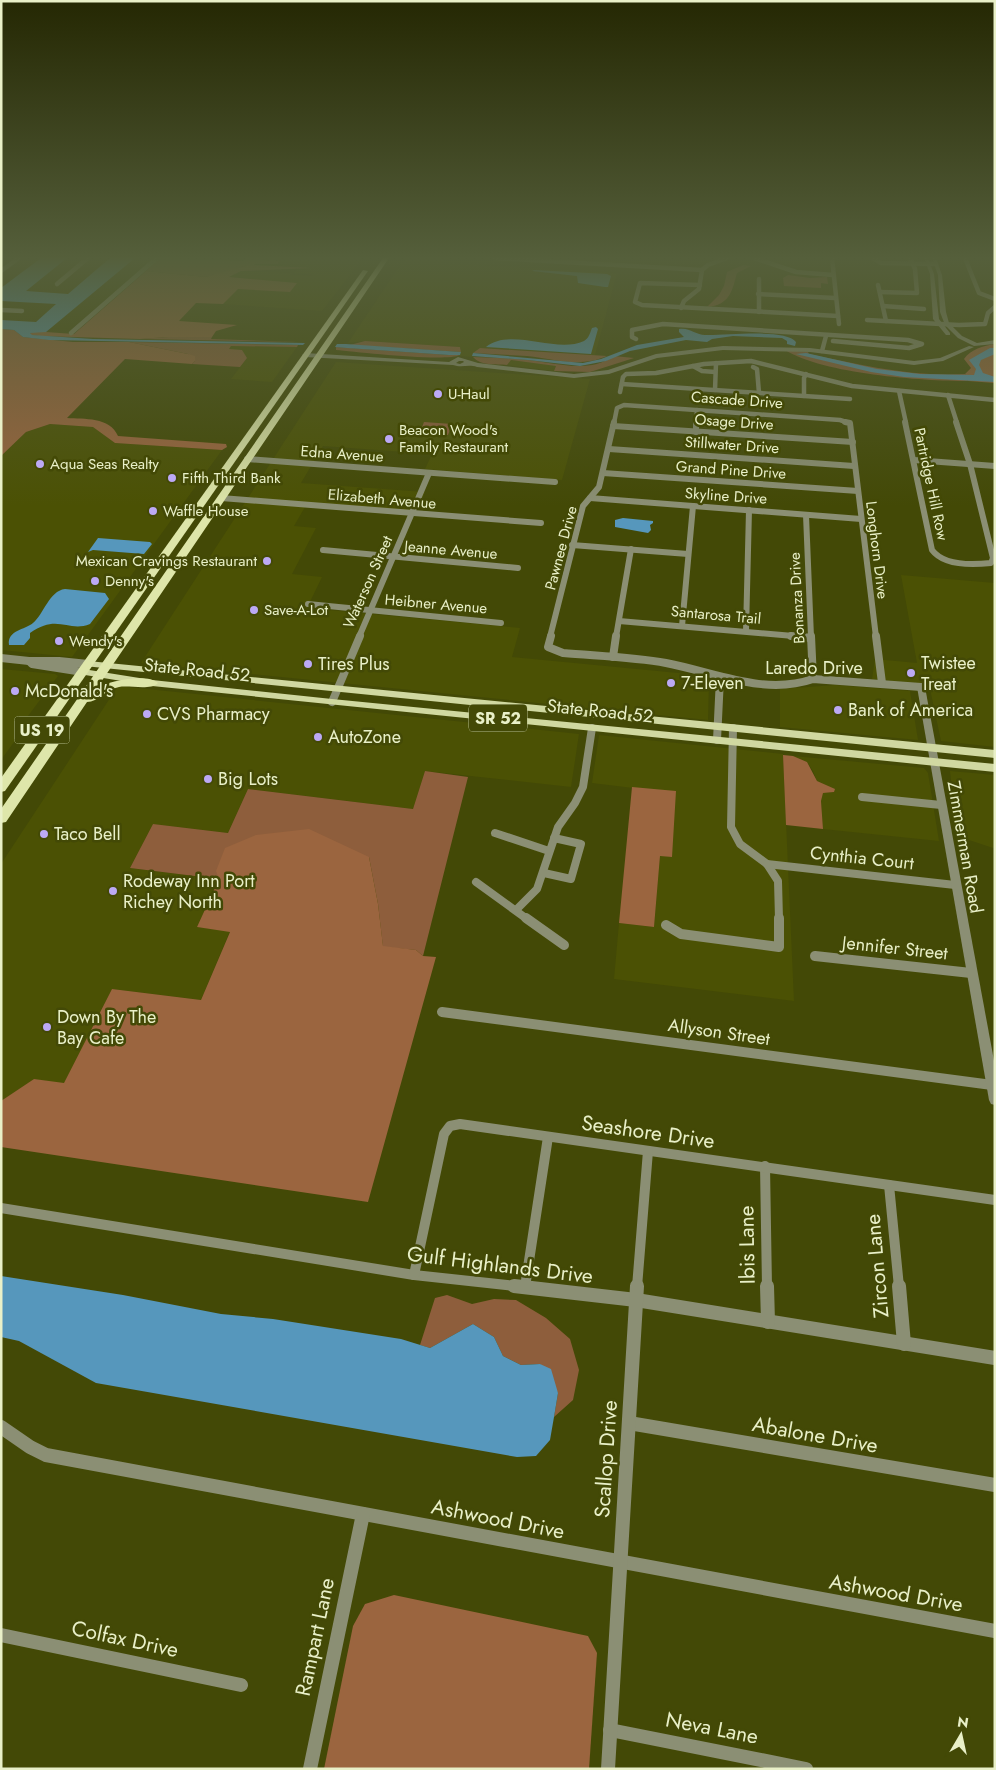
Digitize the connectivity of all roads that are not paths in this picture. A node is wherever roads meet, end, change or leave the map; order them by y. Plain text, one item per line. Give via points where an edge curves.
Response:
1 (315, 341) edge
2 (328, 341) edge
3 (825, 341) edge
4 (833, 341) edge
5 (854, 341) edge
6 (910, 341) edge
7 (962, 341) edge
8 (965, 341) edge
9 (984, 341) edge
10 (995, 342) edge
11 (970, 344) junction
12 (743, 348) junction
13 (822, 351) junction
14 (831, 352) junction
15 (306, 353) junction
16 (319, 354) junction
17 (716, 363) junction
18 (752, 364) junction
19 (692, 366) junction
20 (715, 372) junction
21 (806, 374) junction
22 (622, 384) junction
23 (852, 386) junction
24 (715, 390) junction
25 (620, 392) dead end
26 (899, 392) junction
27 (759, 393) junction
28 (948, 395) junction
29 (804, 396) junction
30 (850, 399) junction
31 (995, 400) edge
32 (271, 404) junction
33 (624, 405) joint
34 (852, 407) dead end
35 (697, 410) junction
36 (847, 421) joint
37 (613, 426) junction
38 (696, 432) junction
39 (853, 442) junction
40 (609, 449) junction
41 (247, 459) junction
42 (914, 460) junction
43 (970, 464) junction
44 (854, 466) junction
45 (995, 466) edge
46 (429, 473) junction
47 (603, 473) junction
48 (556, 482) dead end
49 (210, 491) junction
50 (858, 492) junction
51 (221, 498) junction
52 (590, 498) junction
53 (693, 506) junction
54 (749, 510) junction
55 (412, 514) junction
56 (806, 515) junction
57 (861, 519) junction
58 (541, 523) dead end
59 (176, 538) junction
60 (191, 542) junction
61 (572, 545) junction
62 (323, 550) dead end
63 (631, 550) junction
64 (688, 554) junction
65 (394, 557) junction
66 (518, 568) dead end
67 (168, 576) junction
68 (308, 604) dead end
69 (369, 611) junction
70 (619, 620) junction
71 (502, 623) dead end
72 (682, 626) junction
73 (746, 631) junction
74 (811, 638) junction
75 (548, 647) joint
76 (1, 658) edge
77 (613, 658) junction
78 (85, 668) junction
79 (103, 671) junction
80 (720, 678) junction
81 (813, 679) junction
82 (152, 683) junction
83 (882, 683) junction
84 (938, 686) dead end
85 (309, 687) junction
86 (921, 687) junction
87 (219, 690) junction
88 (337, 690) junction
89 (332, 702) junction
90 (77, 709) junction
91 (718, 727) junction
92 (592, 728) junction
93 (733, 728) junction
94 (717, 740) junction
95 (733, 742) junction
96 (932, 747) junction
97 (995, 754) edge
98 (934, 762) junction
99 (995, 768) edge
100 (1, 788) edge
101 (862, 797) dead end
102 (941, 805) junction
103 (1, 819) edge
104 (495, 833) dead end
105 (554, 838) junction
106 (548, 851) junction
107 (767, 864) junction
108 (544, 873) junction
109 (476, 882) dead end
110 (955, 885) junction
111 (516, 910) junction
112 (666, 925) dead end
113 (564, 945) dead end
114 (815, 956) dead end
115 (971, 973) junction
116 (442, 1012) dead end
117 (992, 1085) junction
118 (995, 1100) edge
119 (548, 1137) junction
120 (648, 1151) junction
121 (765, 1166) junction
122 (889, 1185) junction
123 (995, 1200) edge
124 (1, 1208) edge
125 (414, 1275) junction
126 (525, 1288) junction
127 (636, 1300) junction
128 (768, 1322) junction
129 (904, 1344) junction
130 (995, 1358) edge
131 (628, 1423) junction
132 (1, 1427) edge
133 (995, 1485) edge
134 (363, 1514) junction
135 (620, 1562) junction
136 (995, 1632) edge
137 (1, 1636) edge
138 (241, 1685) dead end
139 (610, 1730) junction
140 (310, 1769) edge
141 (608, 1769) edge
142 (806, 1769) edge

1 - 15 highway, US 19
2 - 16 highway, US 19
3 - 13 street
4 - 14 street
5 - 6 street via 910,348 922,344
7 - 11 street
8 - 11 street
9 - 11 street
10 - 11 street
11 - 14 street via 941,360 914,362
12 - 13 street
12 - 16 street via 666,355 594,375 555,375 517,368
12 - 18 street
13 - 14 street
15 - 16 street
15 - 32 highway, US 19
16 - 41 highway, US 19
17 - 18 street
17 - 19 street
17 - 20 street
18 - 21 street
18 - 27 street via 758,372
19 - 20 street
19 - 22 street via 656,373 626,374
20 - 24 street
21 - 23 street
21 - 29 street
22 - 24 street
22 - 25 street
23 - 26 street
23 - 30 street
24 - 27 street
26 - 28 street
26 - 42 street, Partridge Hill Row
27 - 29 street
28 - 31 street
28 - 43 street
29 - 30 street
30 - 34 street
32 - 41 highway via 272,412 243,455
32 - 49 highway, US 19
33 - 35 street, Cascade Drive
33 - 37 street, Pawnee Drive via 617,408
35 - 36 street, Cascade Drive
35 - 38 street
36 - 39 street, Longhorn Drive
37 - 38 street, Osage Drive
37 - 40 street, Pawnee Drive
38 - 39 street, Osage Drive
39 - 44 street, Longhorn Drive
40 - 44 street, Stillwater Drive
40 - 47 street, Pawnee Drive
41 - 46 street, Edna Avenue
41 - 51 highway, US 19
42 - 43 street
42 - 43 street, Partridge Hill Row via 932,550 937,557 991,563
43 - 45 street
44 - 50 street, Longhorn Drive
46 - 48 street, Edna Avenue
46 - 55 street, Waterson Street
47 - 50 street, Grand Pine Drive
47 - 52 street, Pawnee Drive via 599,487
49 - 59 highway, US 19
49 - 60 highway via 204,509 187,535
50 - 57 street, Longhorn Drive
51 - 55 street, Elizabeth Avenue
51 - 60 highway, US 19
52 - 53 street, Skyline Drive
52 - 61 street, Pawnee Drive via 583,506
53 - 54 street, Skyline Drive
53 - 64 street
54 - 56 street, Skyline Drive
54 - 73 street
55 - 58 street, Elizabeth Avenue
55 - 65 street, Waterson Street
56 - 57 street, Skyline Drive
56 - 74 street, Bonanza Drive
57 - 83 street, Longhorn Drive
59 - 67 highway via 180,545 167,567
59 - 78 highway, US 19
60 - 67 highway, US 19
61 - 63 street
61 - 75 street, Pawnee Drive
62 - 65 street, Jeanne Avenue
63 - 64 street
63 - 70 street
64 - 72 street
65 - 66 street, Jeanne Avenue
65 - 69 street, Waterson Street
67 - 79 highway, US 19
68 - 69 street, Heibner Avenue
69 - 71 street, Heibner Avenue
69 - 88 street, Waterson Street
70 - 72 street, Santarosa Trail
70 - 77 street
72 - 73 street, Santarosa Trail
73 - 74 street, Santarosa Trail
74 - 81 street, Bonanza Drive
75 - 77 street, Laredo Drive via 563,653
76 - 78 street
77 - 80 street, Laredo Drive via 666,663
78 - 79 main road, State Road 52 / SR 52
78 - 100 highway, US 19
79 - 82 main road, State Road 52 / SR 52
79 - 85 main road, State Road 52 / SR 52
79 - 90 highway, US 19
80 - 81 street, Laredo Drive via 782,685
80 - 91 street
81 - 83 street, Laredo Drive
82 - 87 main road, State Road 52 / SR 52
82 - 90 highway via 123,682 101,688
83 - 86 street, Laredo Drive
84 - 86 street, Laredo Drive
85 - 87 main road via 229,686
85 - 88 main road, State Road 52 / SR 52
86 - 96 street, Zimmerman Road
87 - 89 main road, State Road 52 / SR 52
88 - 89 street, Waterson Street
88 - 91 main road, State Road 52 / SR 52
89 - 92 main road, State Road 52 / SR 52
90 - 103 highway, US 19
91 - 93 main road, State Road 52 / SR 52
91 - 94 street
92 - 94 main road, State Road 52 / SR 52
92 - 105 street via 583,787
93 - 95 street
93 - 96 main road, State Road 52 / SR 52
94 - 95 main road, State Road 52 / SR 52
95 - 98 main road, State Road 52 / SR 52
95 - 107 street via 731,827 740,844
96 - 97 main road, State Road 52 / SR 52
96 - 98 street, Zimmerman Road
98 - 99 main road, State Road 52 / SR 52
98 - 102 street, Zimmerman Road
101 - 102 street
102 - 110 street, Zimmerman Road
104 - 106 street
105 - 106 street
105 - 108 street via 581,844 571,879
106 - 108 street
107 - 110 street, Cynthia Court
107 - 112 street via 778,881 779,947 681,934
108 - 111 street via 537,889
109 - 111 street
110 - 115 street, Zimmerman Road
111 - 113 street
114 - 115 street, Jennifer Street
115 - 117 street, Zimmerman Road
116 - 117 street, Allyson Street
117 - 118 street, Zimmerman Road
119 - 120 street, Seashore Drive
119 - 125 street, Seashore Drive via 460,1124 450,1126 444,1134
119 - 126 street
120 - 121 street, Seashore Drive
120 - 127 street, Scallop Drive
121 - 122 street, Seashore Drive
121 - 128 street, Ibis Lane
122 - 123 street, Seashore Drive
122 - 129 street, Zircon Lane
124 - 125 street, Gulf Highlands Drive
125 - 126 street, Gulf Highlands Drive
126 - 127 street, Gulf Highlands Drive
127 - 128 street, Gulf Highlands Drive
127 - 131 street, Scallop Drive
128 - 129 street, Gulf Highlands Drive
129 - 130 street, Gulf Highlands Drive
131 - 133 street, Abalone Drive
131 - 135 street, Scallop Drive
132 - 134 street, Ashwood Drive via 30,1448 46,1455
134 - 135 street, Ashwood Drive
134 - 140 street, Rampart Lane
135 - 136 street, Ashwood Drive
135 - 139 street, Scallop Drive
137 - 138 street, Colfax Drive
139 - 141 street, Scallop Drive
139 - 142 street, Neva Lane

